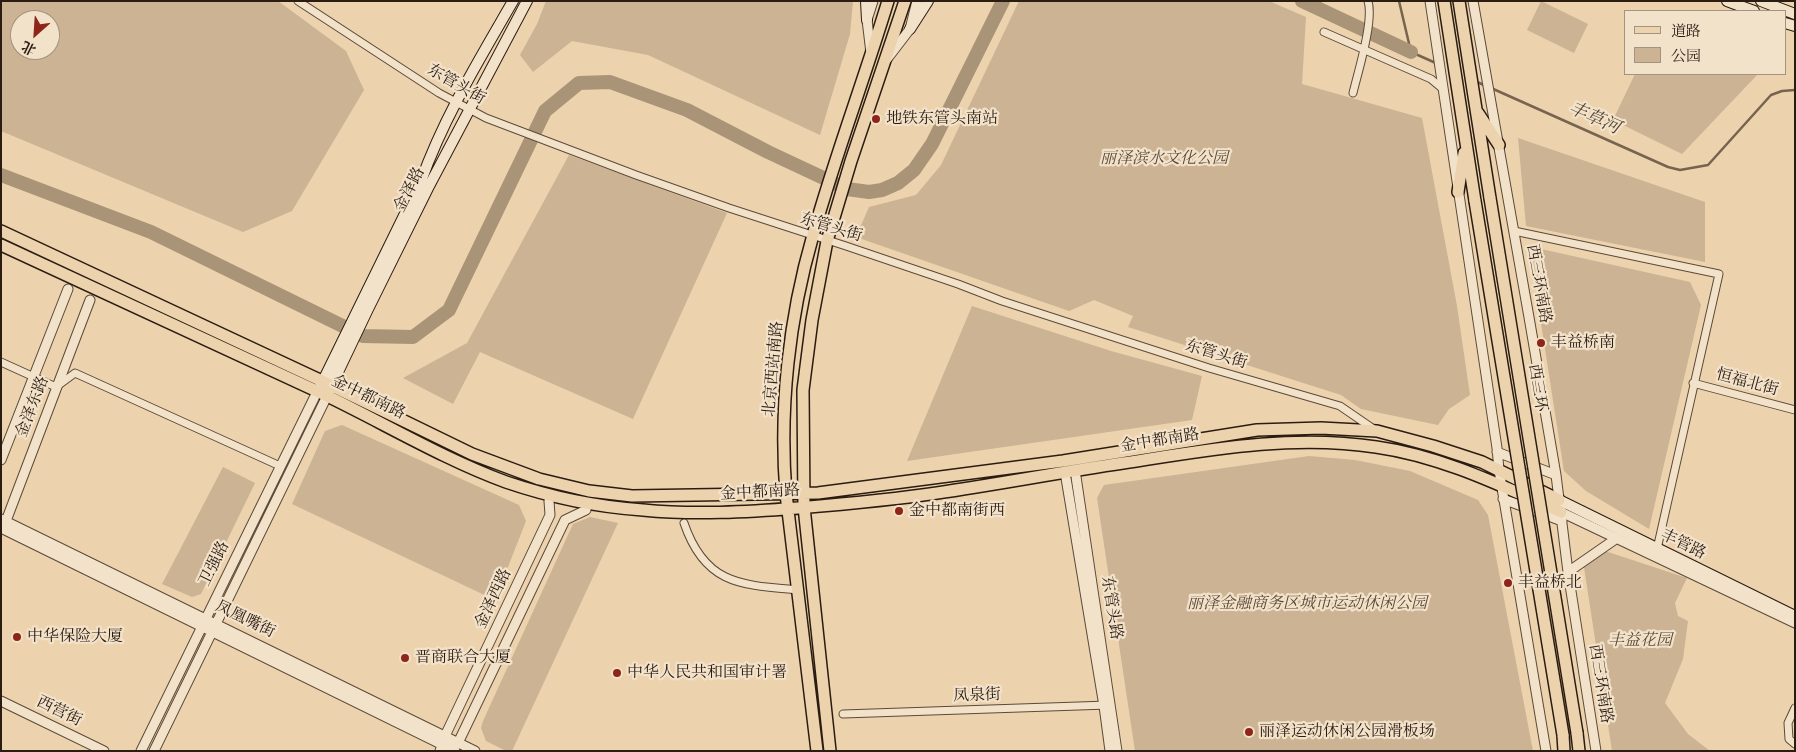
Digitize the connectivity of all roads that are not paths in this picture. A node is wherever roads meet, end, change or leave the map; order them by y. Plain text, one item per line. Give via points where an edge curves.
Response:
1 (298, 1) edge
2 (513, 1) edge
3 (527, 1) edge
4 (866, 1) edge
5 (872, 1) edge
6 (888, 1) edge
7 (905, 1) edge
8 (917, 1) edge
9 (928, 1) edge
10 (1368, 1) edge
11 (1430, 1) edge
12 (1444, 1) edge
13 (1459, 1) edge
14 (1473, 1) edge
15 (1727, 1) edge
16 (1761, 1) edge
17 (1751, 10) edge
18 (1785, 10) edge
19 (867, 20) junction
20 (910, 29) junction
21 (1324, 32) dead end
22 (1364, 50) junction
23 (871, 58) junction
24 (884, 64) junction
25 (1443, 89) junction
26 (1353, 93) dead end
27 (455, 102) junction
28 (469, 109) junction
29 (1476, 109) junction
30 (1466, 142) junction
31 (1499, 145) junction
32 (1458, 192) junction
33 (1, 231) edge
34 (1514, 231) junction
35 (812, 236) junction
36 (827, 241) junction
37 (1, 245) edge
38 (68, 289) dead end
39 (90, 300) dead end
40 (363, 307) junction
41 (1, 362) edge
42 (34, 378) junction
43 (1693, 383) junction
44 (56, 387) junction
45 (325, 389) junction
46 (1795, 410) edge
47 (1377, 431) junction
48 (1497, 452) junction
49 (1, 460) edge
50 (280, 466) junction
51 (1498, 470) junction
52 (1070, 471) junction
53 (1556, 475) junction
54 (1501, 486) junction
55 (803, 493) junction
56 (786, 494) junction
57 (1503, 499) junction
58 (1559, 500) junction
59 (549, 502) dead end
60 (804, 507) junction
61 (788, 508) junction
62 (586, 510) dead end
63 (1562, 516) junction
64 (2, 523) edge
65 (684, 523) dead end
66 (1617, 538) junction
67 (1657, 549) junction
68 (1568, 572) junction
69 (798, 590) junction
70 (1795, 616) edge
71 (204, 622) junction
72 (1795, 623) edge
73 (215, 627) junction
74 (1, 701) edge
75 (1108, 706) junction
76 (1795, 708) edge
77 (843, 714) dead end
78 (1795, 744) edge
79 (449, 746) edge
80 (104, 751) edge
81 (141, 751) edge
82 (154, 751) edge
83 (475, 751) edge
84 (817, 751) edge
85 (830, 751) edge
86 (1110, 751) edge
87 (1117, 751) edge
88 (1546, 751) edge
89 (1564, 751) edge
90 (1579, 751) edge
91 (1596, 751) edge

1 - 27 street, 东管头街
2 - 27 main road, 金泽路
3 - 28 main road, 金泽路
4 - 19 main road
5 - 19 street
6 - 23 main road, 北京西站南路
7 - 24 main road, 北京西站南路
8 - 20 street
9 - 20 main road
10 - 22 street via 1370,8
11 - 25 street
12 - 30 main road, 西三环
13 - 29 main road, 西三环
14 - 31 street, 西三环南路
15 - 17 main road
16 - 18 main road
19 - 23 street
20 - 24 street
21 - 22 street
22 - 25 street via 1431,79
22 - 26 street
23 - 35 main road, 北京西站南路
24 - 36 main road, 北京西站南路
25 - 32 street
27 - 28 street, 东管头街
27 - 40 main road, 金泽路
28 - 35 street, 东管头街 via 636,175
28 - 40 main road, 金泽路
29 - 31 main road
29 - 90 main road, 西三环, bridge
30 - 32 main road
30 - 89 main road, 西三环, bridge
31 - 34 street, 西三环南路
32 - 48 street
33 - 45 main road, 金中都南路
34 - 43 street via 1719,274
34 - 53 street, 西三环南路
35 - 36 street, 东管头街
35 - 56 main road, 北京西站南路 via 795,317 785,392
36 - 47 street, 东管头街 via 1209,368 1340,406
36 - 55 main road, 北京西站南路 via 803,390
37 - 45 main road, 金中都南路
38 - 42 street, 金泽东路
39 - 44 street, 金泽东路
40 - 45 main road, 金泽路
41 - 42 street
42 - 44 street
42 - 49 street, 金泽东路
43 - 46 street, 恒福北街
43 - 67 street
44 - 50 street via 75,373
44 - 64 street, 金泽东路
45 - 50 street, 卫强路
45 - 56 main road, 金中都南路 via 472,454 561,485 632,496
45 - 61 main road, 金中都南路 via 469,466 551,495 644,511 711,513
45 - 73 street, 卫强路
47 - 51 main road, 金中都南路 via 1434,446
47 - 55 main road, 金中都南路 via 1321,428 1257,430 1063,461
48 - 51 street
48 - 53 street
50 - 71 street, 卫强路
51 - 54 street
51 - 58 main road, 金中都南路
52 - 54 main road, 金中都南路 via 1224,447 1319,442 1399,451
52 - 60 main road, 金中都南路 via 897,499
52 - 75 street, 东管头路
53 - 58 street, 西三环南路
54 - 57 street
54 - 63 main road, 金中都南路
55 - 56 main road, 金中都南路
55 - 60 main road, 北京西站南路
56 - 61 main road, 北京西站南路
57 - 63 street, 丰管路
57 - 88 street
58 - 63 street, 西三环南路
58 - 67 main road, 丰管路
59 - 79 street, 金泽西路 via 550,515
60 - 61 main road, 金中都南路
60 - 85 main road, 北京西站南路
61 - 69 main road, 北京西站南路
62 - 79 street, 金泽西路 via 565,520
63 - 66 street, 丰管路
63 - 68 street, 西三环南路
64 - 71 street, 凤凰嘴街
65 - 69 street via 691,543 718,573 734,582
66 - 68 street
66 - 72 street, 丰管路
67 - 70 main road, 丰管路
68 - 91 street, 西三环南路
69 - 84 main road, 北京西站南路
71 - 73 street, 凤凰嘴街
71 - 81 street, 卫强路
73 - 79 street, 凤凰嘴街
73 - 82 street, 卫强路
74 - 80 street, 西营街
75 - 77 street, 凤泉街
75 - 86 street, 东管头路
75 - 87 street, 东管头路
76 - 78 street via 1788,723 1789,739
79 - 83 street, 凤凰嘴街

